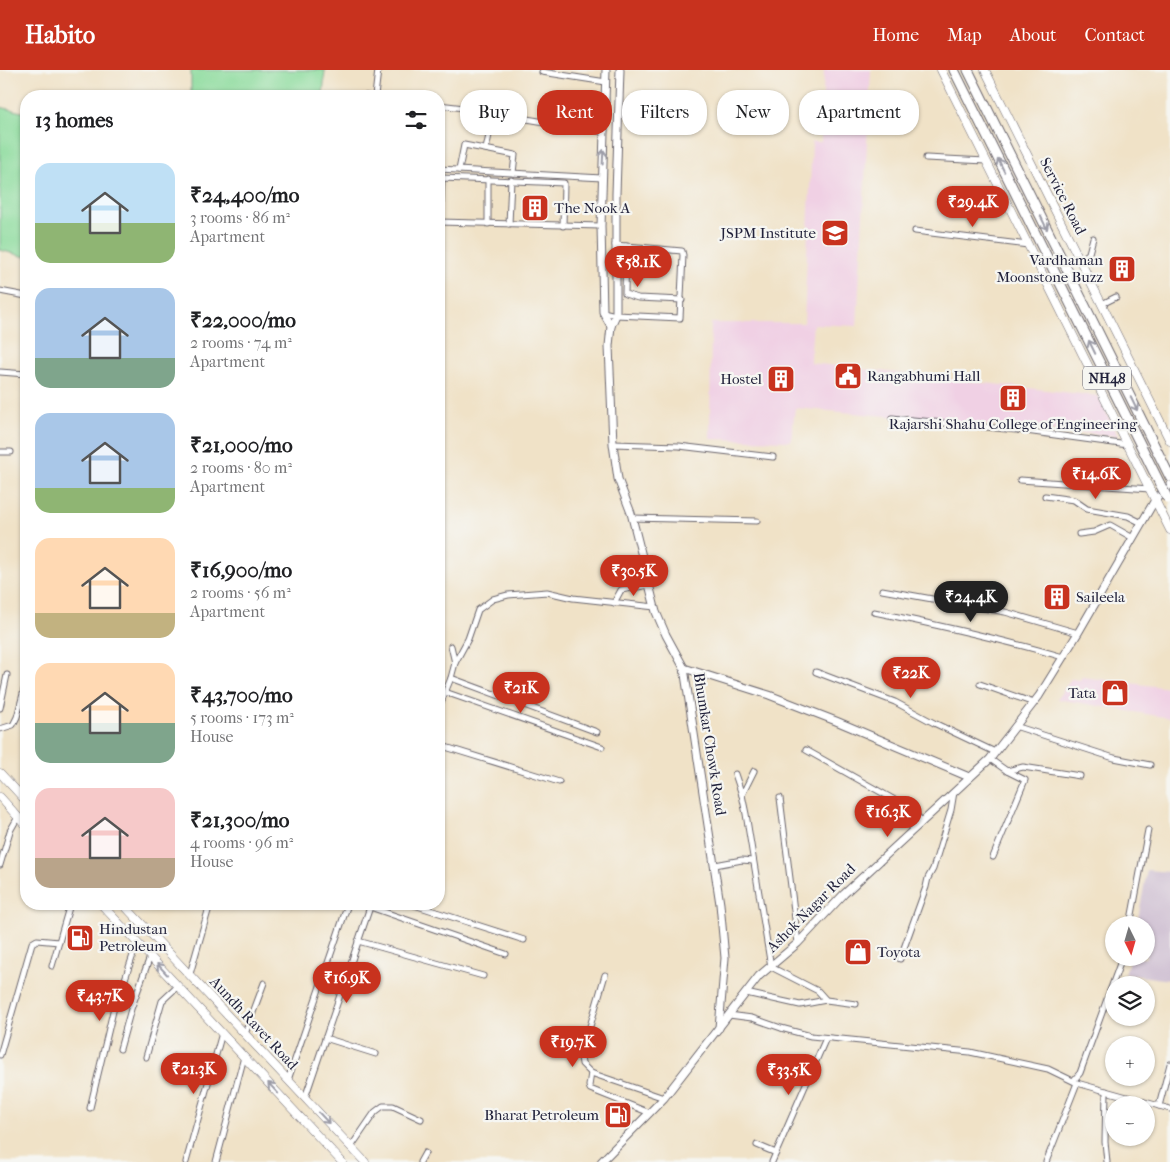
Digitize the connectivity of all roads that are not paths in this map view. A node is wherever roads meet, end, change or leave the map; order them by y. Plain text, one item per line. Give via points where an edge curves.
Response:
1 (378, 70) edge
2 (606, 70) edge
3 (620, 70) edge
4 (940, 70) edge
5 (954, 70) edge
6 (968, 70) edge
7 (985, 70) edge
8 (542, 72) dead end
9 (606, 82) junction
10 (376, 90) edge
11 (606, 90) edge
12 (445, 106) edge
13 (460, 108) edge
14 (489, 135) edge
15 (604, 135) edge
16 (486, 149) junction
17 (926, 158) dead end
18 (986, 161) junction
19 (445, 169) edge
20 (459, 170) junction
21 (513, 173) junction
22 (445, 178) edge
23 (602, 178) junction
24 (616, 178) junction
25 (488, 179) junction
26 (511, 180) junction
27 (445, 222) edge
28 (488, 224) junction
29 (509, 224) junction
30 (563, 226) junction
31 (602, 226) junction
32 (915, 231) dead end
33 (1093, 238) dead end
34 (615, 245) junction
35 (1028, 245) junction
36 (626, 246) junction
37 (1080, 261) junction
38 (0, 291) edge
39 (20, 295) edge
40 (1116, 297) dead end
41 (682, 300) junction
42 (1102, 304) junction
43 (603, 312) junction
44 (616, 315) junction
45 (611, 326) junction
46 (0, 372) edge
47 (20, 374) edge
48 (892, 418) dead end
49 (1170, 441) edge
50 (613, 444) junction
51 (1128, 445) junction
52 (0, 452) edge
53 (11, 452) dead end
54 (773, 458) dead end
55 (1170, 476) edge
56 (1020, 480) dead end
57 (1170, 485) edge
58 (1150, 489) junction
59 (1045, 496) dead end
60 (1155, 500) junction
61 (1169, 502) edge
62 (632, 518) junction
63 (757, 521) dead end
64 (1142, 523) junction
65 (1170, 530) edge
66 (1079, 534) dead end
67 (1133, 538) junction
68 (649, 585) junction
69 (882, 590) dead end
70 (614, 602) junction
71 (655, 607) junction
72 (874, 612) dead end
73 (1078, 633) junction
74 (451, 646) dead end
75 (1063, 657) junction
76 (454, 663) junction
77 (684, 668) junction
78 (816, 672) dead end
79 (7, 675) dead end
80 (451, 678) junction
81 (980, 684) dead end
82 (445, 692) joint
83 (1034, 703) junction
84 (20, 706) edge
85 (0, 708) edge
86 (1015, 726) junction
87 (0, 729) edge
88 (597, 732) dead end
89 (445, 747) edge
90 (602, 747) dead end
91 (806, 750) dead end
92 (995, 752) junction
93 (990, 759) junction
94 (1150, 765) dead end
95 (754, 771) dead end
96 (1007, 771) junction
97 (0, 773) edge
98 (734, 774) dead end
99 (1080, 776) dead end
100 (969, 777) junction
101 (559, 782) dead end
102 (954, 791) junction
103 (742, 794) junction
104 (20, 795) edge
105 (0, 797) edge
106 (780, 798) dead end
107 (18, 817) junction
108 (20, 819) edge
109 (922, 821) junction
110 (1148, 830) dead end
111 (993, 857) dead end
112 (753, 861) junction
113 (0, 863) edge
114 (714, 865) junction
115 (68, 910) edge
116 (107, 910) edge
117 (129, 910) edge
118 (208, 910) edge
119 (346, 910) edge
120 (369, 910) edge
121 (385, 910) edge
122 (430, 910) edge
123 (1132, 916) edge
124 (524, 940) dead end
125 (59, 942) junction
126 (358, 942) junction
127 (137, 943) junction
128 (798, 943) junction
129 (506, 954) dead end
130 (150, 956) junction
131 (900, 959) dead end
132 (52, 966) dead end
133 (1119, 966) edge
134 (771, 967) junction
135 (190, 974) junction
136 (604, 975) dead end
137 (483, 976) dead end
138 (264, 983) dead end
139 (178, 986) junction
140 (746, 993) junction
141 (826, 1000) junction
142 (856, 1004) dead end
143 (729, 1016) junction
144 (720, 1028) junction
145 (222, 1033) junction
146 (246, 1034) junction
147 (325, 1038) junction
148 (826, 1038) junction
149 (120, 1049) dead end
150 (376, 1054) dead end
151 (0, 1055) edge
152 (146, 1057) dead end
153 (244, 1057) junction
154 (1170, 1064) edge
155 (591, 1073) junction
156 (288, 1080) junction
157 (1076, 1081) junction
158 (1106, 1091) junction
159 (305, 1098) junction
160 (664, 1098) junction
161 (1159, 1106) junction
162 (90, 1108) dead end
163 (1170, 1109) edge
164 (650, 1113) junction
165 (421, 1119) dead end
166 (757, 1145) dead end
167 (351, 1147) junction
168 (776, 1152) junction
169 (425, 1153) dead end
170 (186, 1162) edge
171 (216, 1162) edge
172 (342, 1162) edge
173 (365, 1162) edge
174 (420, 1162) edge
175 (600, 1162) edge
176 (772, 1162) edge
177 (1046, 1162) edge
178 (1107, 1162) edge

1 - 10 street
2 - 9 street
3 - 24 street, Bhumkar Chowk Road
4 - 18 main road
61 -> 5 highway, NH48, bridge
6 -> 55 highway, NH48
7 - 37 main road, Service Road
8 - 9 street
9 - 11 street
12 - 13 street
14 - 16 street
23 -> 15 street
16 - 20 street via 464,145
16 - 21 street via 515,154
17 - 18 street
18 - 35 main road
19 - 20 street
20 - 21 street
21 - 23 street
22 - 25 street
23 - 24 street
23 - 31 street
24 - 34 street, Bhumkar Chowk Road
25 - 26 street
25 - 28 street
26 - 29 street
26 - 30 street via 564,183
27 - 28 street
28 - 29 street
29 - 30 street
30 - 31 street
31 - 43 street
32 - 35 street
33 - 37 street via 1089,253
34 - 36 street
34 - 44 street, Bhumkar Chowk Road
35 - 51 main road
36 - 41 street via 625,294 638,298
36 - 41 street via 682,250
37 - 42 main road, Service Road
38 - 39 street
40 - 42 street
41 - 44 street via 680,318
42 - 49 main road, Service Road
43 - 44 street
43 - 45 street
44 - 45 street, Bhumkar Chowk Road
45 - 50 street, Bhumkar Chowk Road via 608,346
46 - 47 street
48 - 51 street
50 - 54 street via 679,446
50 - 62 street, Bhumkar Chowk Road via 618,479
51 - 58 main road
52 - 53 street
56 - 58 street
57 - 60 street, Ashok Nagar Road
58 - 60 main road
59 - 64 street via 1074,500 1087,509 1128,516
60 - 64 street, Ashok Nagar Road
60 - 65 main road
62 - 63 street
62 - 68 street, Bhumkar Chowk Road
64 - 67 street, Ashok Nagar Road
66 - 67 street via 1110,525
67 - 73 street, Ashok Nagar Road
68 - 70 street via 621,590
68 - 71 street, Bhumkar Chowk Road
69 - 73 street via 1004,612
70 - 71 street
70 - 76 street via 547,592 508,594 493,599 478,610 468,639
71 - 77 street, Bhumkar Chowk Road
72 - 75 street via 952,628
73 - 75 street, Ashok Nagar Road
74 - 76 street
75 - 83 street, Ashok Nagar Road
76 - 80 street
77 - 100 street via 786,702
77 - 114 street, Bhumkar Chowk Road
78 - 92 street via 895,702
79 - 85 street
80 - 82 street
80 - 88 street
81 - 83 street
82 - 90 street
83 - 86 street, Ashok Nagar Road
84 - 87 street via 13,724
86 - 92 street, Ashok Nagar Road
86 - 94 street via 1114,758
89 - 101 street
91 - 109 street via 909,808
92 - 93 street, Ashok Nagar Road
93 - 96 street
93 - 100 street, Ashok Nagar Road
95 - 103 street
96 - 99 street via 1023,767
96 - 111 street via 1025,780
97 - 104 main road
98 - 103 street
100 - 102 street, Ashok Nagar Road
102 - 109 street, Ashok Nagar Road
102 - 131 street via 933,869
103 - 112 street
105 - 107 main road
106 - 128 street
107 - 108 main road
107 - 113 street
109 - 128 street, Ashok Nagar Road via 844,894
110 - 123 street
112 - 114 street
112 - 134 street
114 - 144 street, Bhumkar Chowk Road via 725,958
115 - 125 street
116 - 127 main road, Aundh Ravet Road
117 - 135 main road, Aundh Ravet Road
118 - 135 street
119 - 156 street
120 - 126 street
121 - 129 street
122 - 124 street
125 - 132 street
125 - 151 street via 37,940 32,943
126 - 137 street
126 - 147 street
127 - 130 main road, Aundh Ravet Road
127 - 162 street via 114,1007
128 - 134 street, Ashok Nagar Road
139 -> 130 main road, Aundh Ravet Road
130 - 149 street
133 - 157 street
134 - 140 street, Ashok Nagar Road
134 - 141 street via 818,991
135 - 146 main road, Aundh Ravet Road
136 - 155 street via 582,1057 584,1067
138 - 146 street
139 - 145 main road, Aundh Ravet Road
139 - 152 street via 162,1001
140 - 141 street via 800,1005
140 - 143 street, Ashok Nagar Road
141 - 142 street
143 - 144 street, Ashok Nagar Road
143 - 148 street via 752,1018
144 - 160 street, Ashok Nagar Road
145 - 153 main road, Aundh Ravet Road
145 - 170 street
146 - 156 main road, Aundh Ravet Road
147 - 150 street
147 - 159 street
148 - 157 street via 970,1052 1048,1069
148 - 168 street
153 - 171 street
172 -> 153 main road, Aundh Ravet Road
154 - 161 street
155 - 160 street
155 - 164 street via 590,1088
156 - 159 main road, Aundh Ravet Road
157 - 158 street
157 - 177 street
158 - 161 street
158 - 178 street
159 -> 167 main road, Aundh Ravet Road
160 - 164 street, Ashok Nagar Road
161 - 163 street
164 - 175 street, Ashok Nagar Road
165 - 167 street via 393,1106 383,1106 375,1112
166 - 168 street
167 - 173 main road, Aundh Ravet Road
168 - 176 street
169 - 174 street

